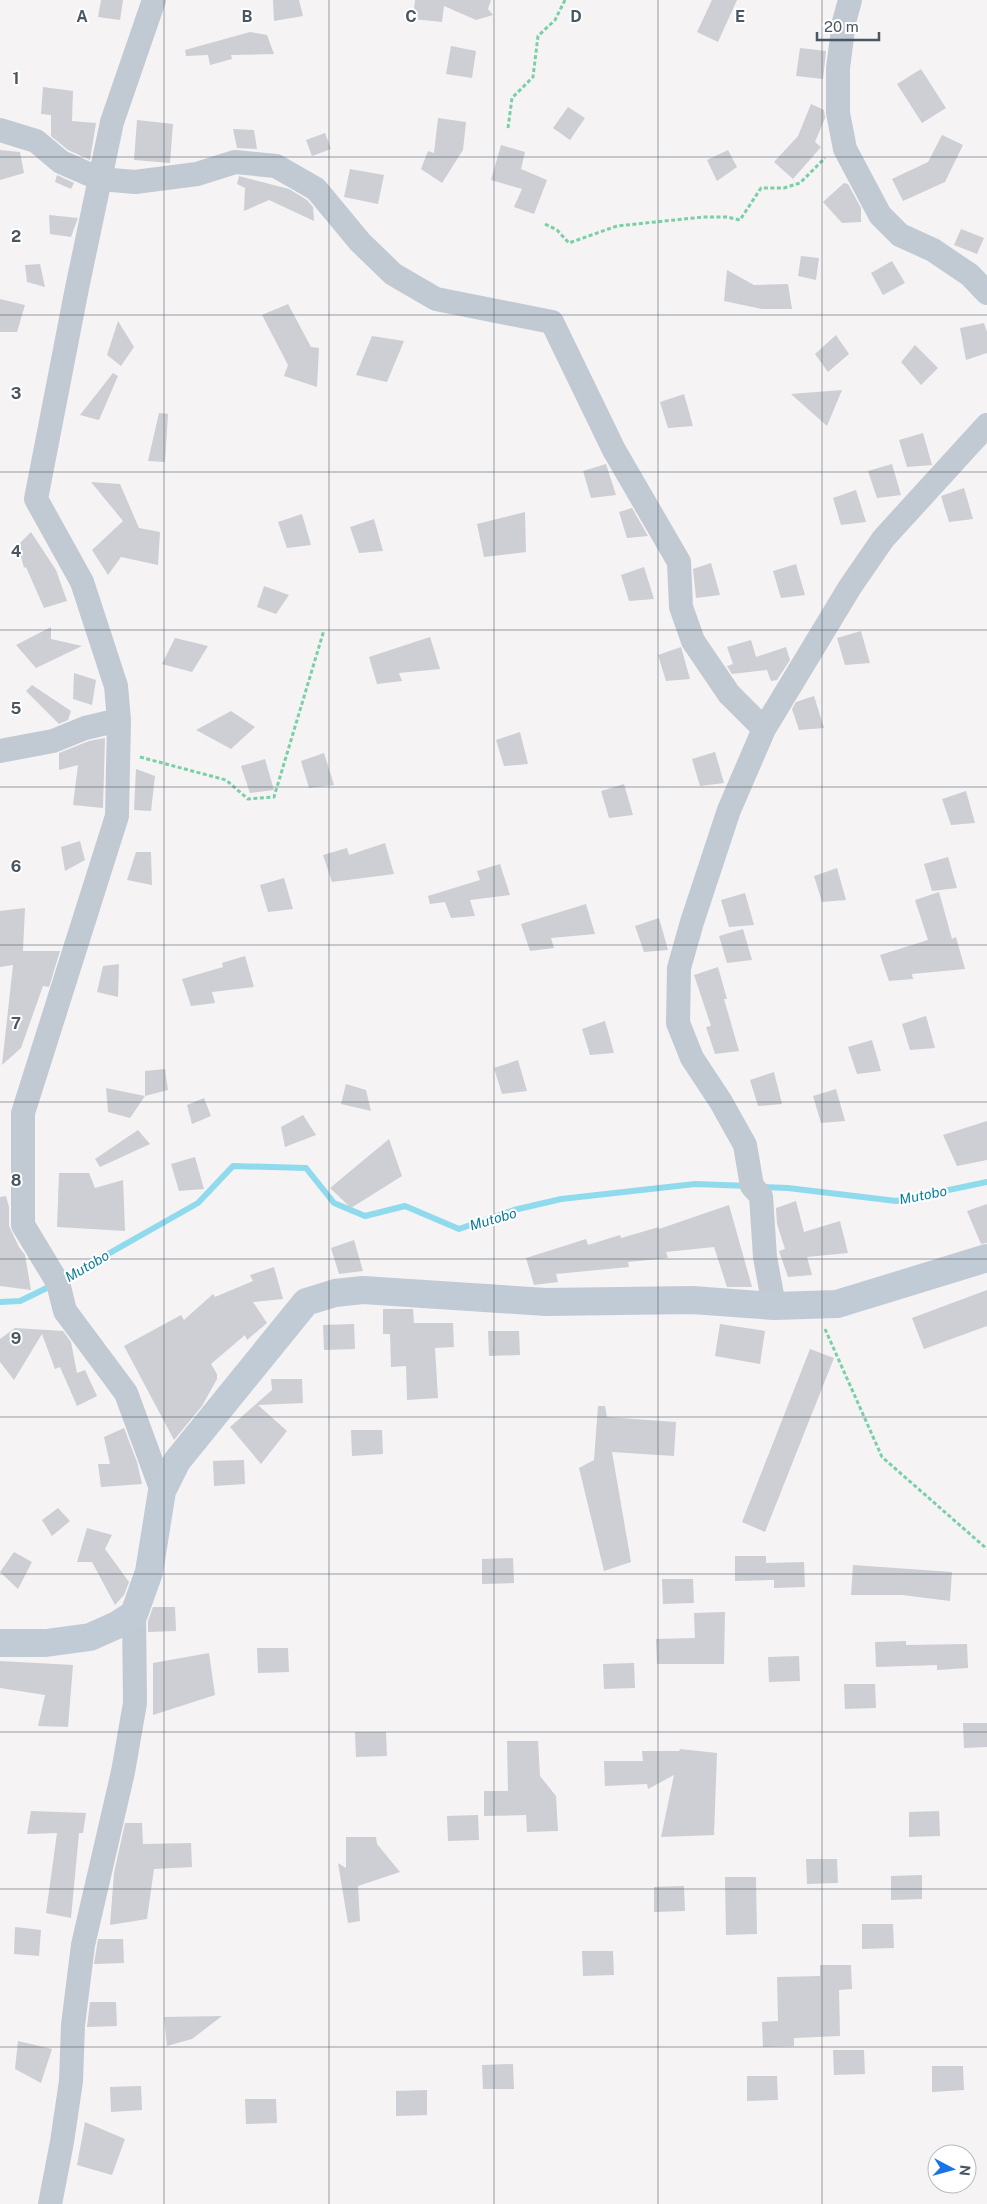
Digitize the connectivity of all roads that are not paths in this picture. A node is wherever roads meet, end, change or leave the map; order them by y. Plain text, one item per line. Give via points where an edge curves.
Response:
1 (154, 0) edge
2 (850, 0) edge
3 (0, 130) edge
4 (100, 179) junction
5 (987, 293) edge
6 (987, 425) edge
7 (118, 720) junction
8 (764, 729) junction
9 (0, 751) edge
10 (987, 1258) edge
11 (774, 1306) junction
12 (162, 1491) junction
13 (134, 1614) junction
14 (0, 1643) edge
15 (50, 2204) edge

1 - 4 street via 112,122
2 - 5 street via 838,68 838,113 845,150 880,215 900,235 933,250 963,270
3 - 4 street via 36,141 61,162
4 - 7 street via 36,499 82,582 116,686
4 - 8 street via 136,182 197,174 235,162 276,166 316,189 360,242 393,274 436,299 552,322 614,450 679,562 680,607 693,641 729,694
6 - 8 street via 883,539
7 - 9 street via 52,741
7 - 12 street via 117,816 23,1112 23,1225 58,1283 65,1311 126,1393
8 - 11 street via 729,810 692,922 679,968 678,1024 692,1058 745,1145 752,1186 760,1196 765,1256
10 - 11 main road via 837,1304
11 - 12 main road via 692,1300 546,1302 371,1290 335,1293 306,1302 177,1461
12 - 13 main road via 149,1572
13 - 14 main road via 90,1637
13 - 15 street via 135,1704 83,1945 71,2081

